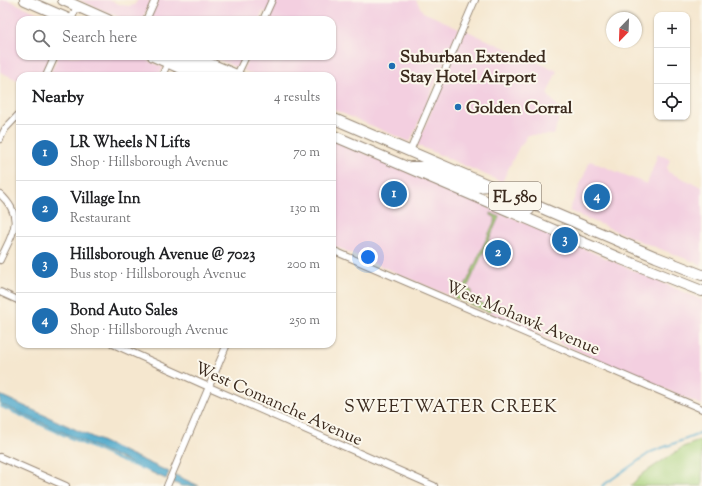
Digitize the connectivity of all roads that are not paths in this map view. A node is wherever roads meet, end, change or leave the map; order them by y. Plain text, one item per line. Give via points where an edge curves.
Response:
1 (25, 0) edge
2 (63, 0) edge
3 (154, 0) edge
4 (272, 0) edge
5 (475, 0) edge
6 (77, 6) junction
7 (62, 16) edge
8 (73, 16) edge
9 (99, 16) edge
10 (148, 16) edge
11 (265, 16) edge
12 (53, 60) edge
13 (169, 60) edge
14 (171, 60) edge
15 (172, 60) edge
16 (200, 60) edge
17 (244, 60) edge
18 (48, 72) edge
19 (164, 72) edge
20 (191, 72) edge
21 (206, 72) edge
22 (226, 72) edge
23 (236, 72) edge
24 (16, 118) edge
25 (14, 120) joint
26 (336, 120) edge
27 (336, 137) edge
28 (0, 139) edge
29 (410, 151) junction
30 (405, 167) junction
31 (490, 186) junction
32 (0, 194) edge
33 (492, 204) junction
34 (585, 227) junction
35 (566, 235) junction
36 (620, 242) junction
37 (336, 252) edge
38 (620, 258) junction
39 (0, 260) edge
40 (682, 267) junction
41 (702, 275) edge
42 (664, 277) junction
43 (702, 284) edge
44 (702, 291) edge
45 (0, 292) edge
46 (16, 300) edge
47 (122, 348) edge
48 (225, 348) edge
49 (209, 388) junction
50 (702, 409) edge
51 (0, 457) edge
52 (66, 486) edge
53 (167, 486) edge
54 (434, 486) edge

1 - 7 main road
2 - 6 main road
3 - 10 street
4 - 11 street
5 - 29 street
6 - 8 street
6 - 9 main road
12 - 18 street
13 - 19 street
14 - 20 main road
15 - 21 main road
16 - 22 main road
17 - 23 street
24 - 25 street
25 - 28 street
26 - 29 main road, FL 580
27 - 30 main road, FL 580
29 - 31 main road, FL 580
30 - 31 main road via 428,167 476,188
30 - 33 main road, FL 580
31 - 34 main road, FL 580
32 - 39 street via 10,204 16,217
33 - 34 main road via 508,201 568,226
33 - 35 main road, FL 580
34 - 36 main road, FL 580
35 - 36 main road via 587,238 614,249
35 - 38 main road, FL 580
36 - 40 main road, FL 580
37 - 50 street, West Mohawk Avenue
38 - 40 main road via 633,255 653,263
38 - 42 main road, FL 580
40 - 41 main road, FL 580
42 - 43 main road via 689,279
42 - 44 main road, FL 580
45 - 46 street
47 - 49 street, West Comanche Avenue
48 - 49 street
49 - 53 street
49 - 54 street, West Comanche Avenue
51 - 52 street

